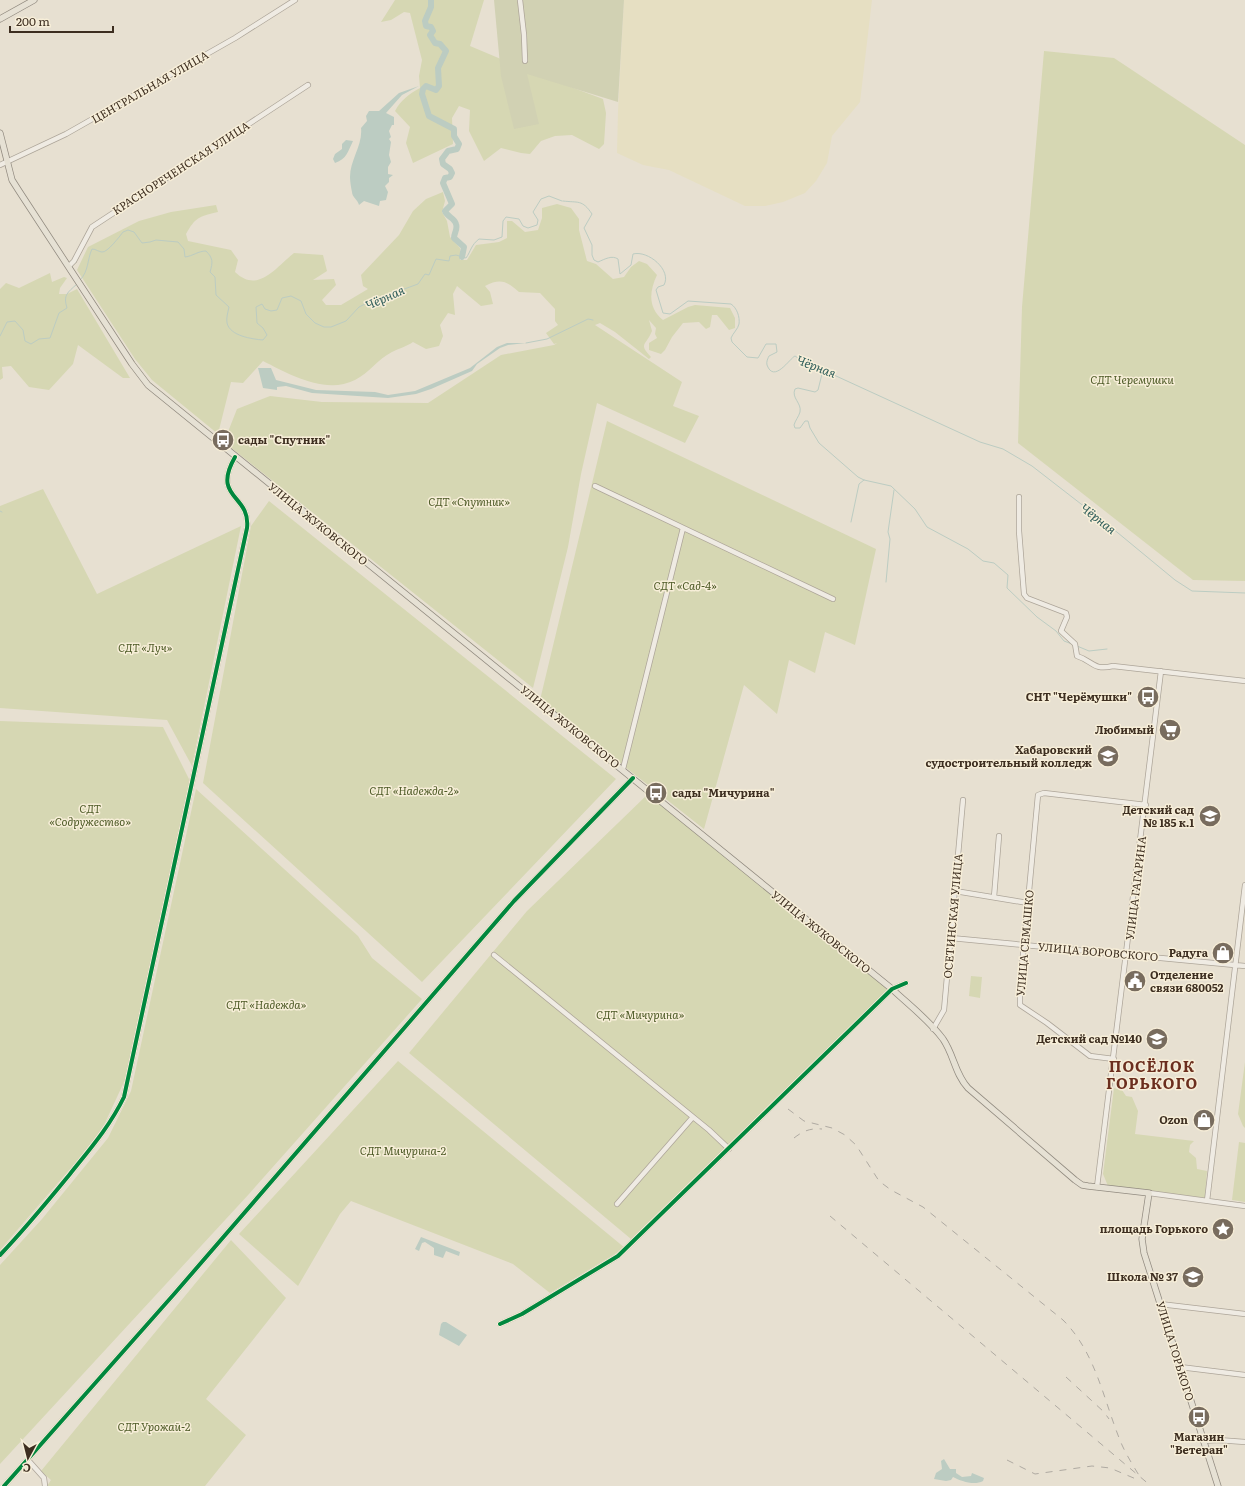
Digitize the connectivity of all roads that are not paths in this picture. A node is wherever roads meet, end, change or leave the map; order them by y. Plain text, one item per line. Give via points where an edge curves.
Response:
1 (34, 0) edge
2 (295, 0) edge
3 (520, 0) edge
4 (0, 19) edge
5 (525, 62) dead end
6 (308, 85) dead end
7 (0, 133) edge
8 (8, 161) junction
9 (0, 165) edge
10 (69, 266) junction
11 (235, 457) junction
12 (595, 486) dead end
13 (1019, 497) dead end
14 (683, 528) junction
15 (833, 599) dead end
16 (1161, 671) junction
17 (1245, 681) edge
18 (623, 770) junction
19 (634, 778) junction
20 (963, 800) dead end
21 (1146, 805) junction
22 (1000, 836) dead end
23 (1245, 885) edge
24 (955, 891) junction
25 (994, 897) junction
26 (1028, 902) junction
27 (951, 938) junction
28 (1025, 945) junction
29 (494, 955) dead end
30 (1127, 955) junction
31 (1236, 965) junction
32 (1245, 966) edge
33 (906, 983) dead end
34 (892, 989) junction
35 (933, 1028) junction
36 (1114, 1059) junction
37 (694, 1117) junction
38 (728, 1149) junction
39 (1097, 1187) junction
40 (1148, 1193) junction
41 (1207, 1201) junction
42 (617, 1204) dead end
43 (1245, 1206) edge
44 (0, 1255) edge
45 (1160, 1304) junction
46 (1245, 1314) edge
47 (500, 1324) dead end
48 (1180, 1367) junction
49 (1245, 1375) edge
50 (1203, 1441) junction
51 (1245, 1442) edge
52 (28, 1460) junction
53 (4, 1486) edge
54 (45, 1486) edge
55 (1218, 1486) edge

1 - 4 main road
2 - 8 street, ЦЕНТРАЛЬНАЯ УЛИЦА via 235,38 66,134
3 - 5 street
6 - 10 street, КРАСНОРЕЧЕНСКАЯ УЛИЦА via 92,227
7 - 8 main road, УЛИЦА ЖУКОВСКОГО
8 - 9 street, ЦЕНТРАЛЬНАЯ УЛИЦА
8 - 10 main road, УЛИЦА ЖУКОВСКОГО via 12,180
10 - 11 main road, УЛИЦА ЖУКОВСКОГО via 148,385
11 - 18 main road, УЛИЦА ЖУКОВСКОГО
11 - 44 street via 229,467 227,486 245,510 247,528 124,1097 116,1115 102,1135 27,1227
12 - 14 street
13 - 16 street via 1019,531 1024,594 1027,598 1066,612 1067,618 1061,631 1074,644 1077,656 1094,666
14 - 15 street
14 - 18 street
16 - 17 street
16 - 21 street, УЛИЦА ГАГАРИНА
18 - 19 main road, УЛИЦА ЖУКОВСКОГО
19 - 34 main road, УЛИЦА ЖУКОВСКОГО
19 - 52 street via 514,901
20 - 24 street, ОСЕТИНСКАЯ УЛИЦА
21 - 26 street, УЛИЦА СЕМАШКО via 1044,793 1038,795
21 - 30 street, УЛИЦА ГАГАРИНА
22 - 25 street
23 - 31 street
24 - 25 street
24 - 27 street, ОСЕТИНСКАЯ УЛИЦА
25 - 26 street
26 - 28 street, УЛИЦА СЕМАШКО
27 - 28 street, УЛИЦА ВОРОВСКОГО
27 - 35 street, ОСЕТИНСКАЯ УЛИЦА via 944,1010
28 - 30 street, УЛИЦА ВОРОВСКОГО
28 - 36 street, УЛИЦА СЕМАШКО via 1020,1005 1090,1056
29 - 37 street
30 - 31 street, УЛИЦА ВОРОВСКОГО
30 - 36 street, УЛИЦА ГАГАРИНА
31 - 32 street, УЛИЦА ВОРОВСКОГО
31 - 41 street
33 - 34 street
34 - 35 main road, УЛИЦА ЖУКОВСКОГО
34 - 38 street
35 - 39 main road, УЛИЦА ЖУКОВСКОГО via 950,1051 959,1076 968,1088 1075,1180 1082,1185
36 - 39 street, УЛИЦА ГАГАРИНА
37 - 38 street
37 - 42 street
38 - 47 street via 618,1256 522,1314
39 - 40 main road
40 - 41 street
40 - 45 main road, УЛИЦА ГОРЬКОГО via 1142,1239
41 - 43 street
45 - 46 street
45 - 48 main road, УЛИЦА ГОРЬКОГО
48 - 49 street
48 - 50 main road, УЛИЦА ГОРЬКОГО
50 - 51 street
50 - 55 main road, УЛИЦА ГОРЬКОГО
52 - 53 street
52 - 54 street via 44,1478

